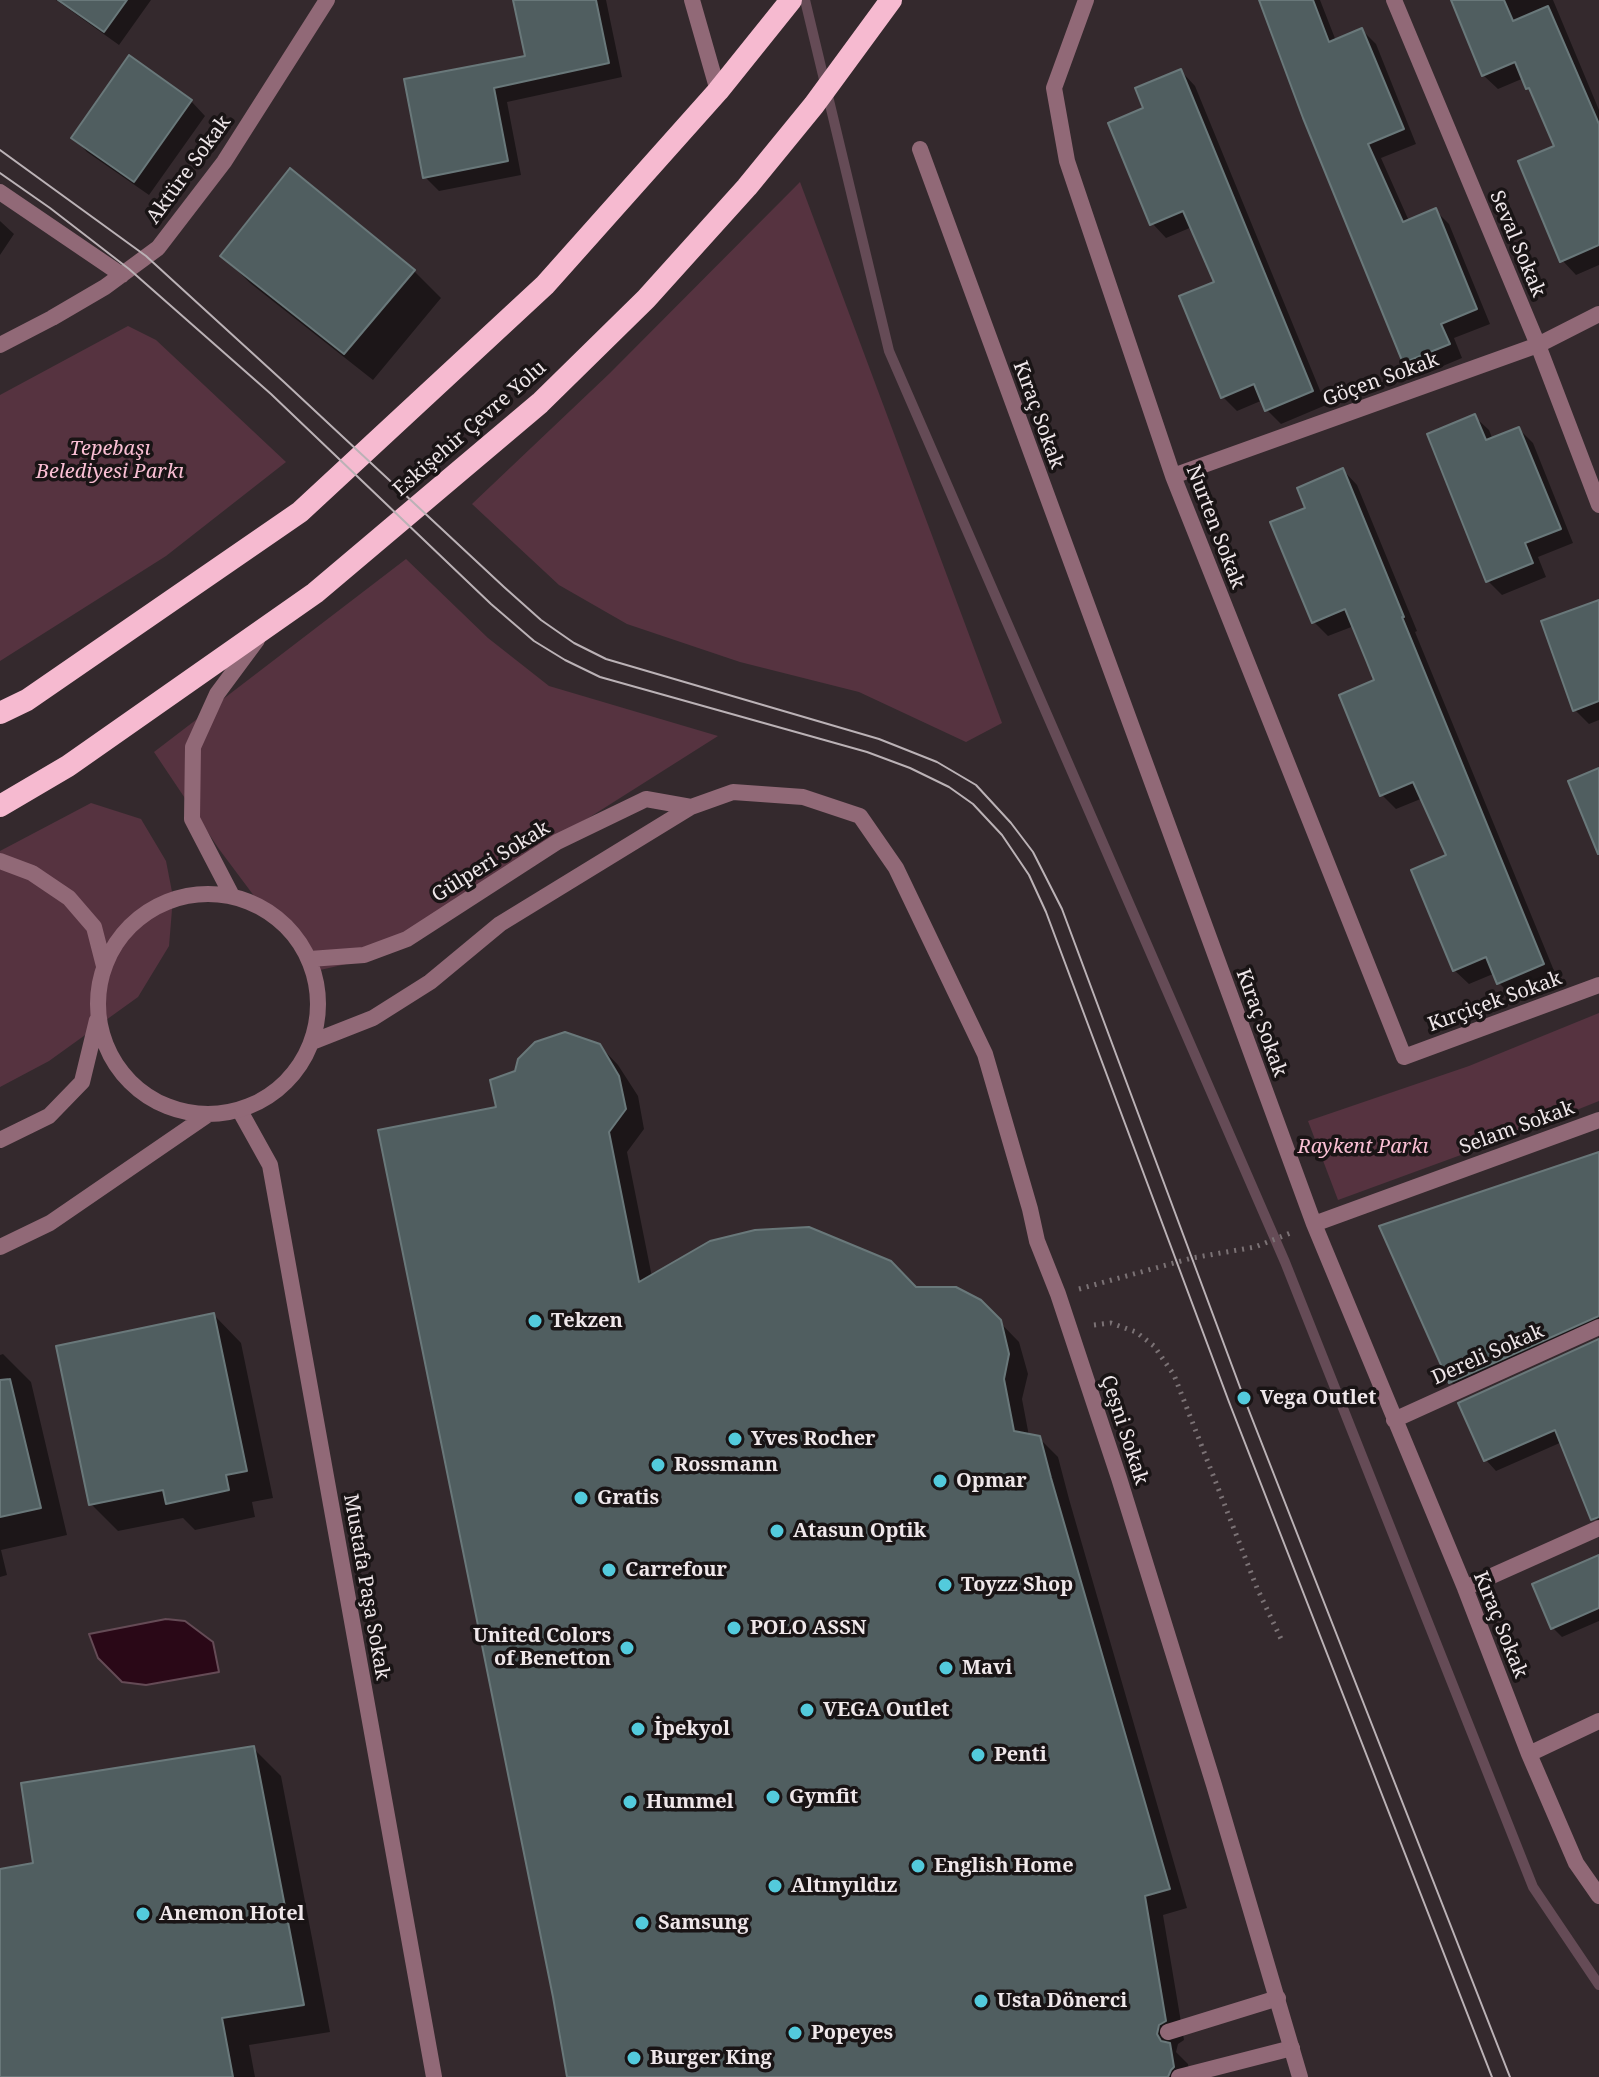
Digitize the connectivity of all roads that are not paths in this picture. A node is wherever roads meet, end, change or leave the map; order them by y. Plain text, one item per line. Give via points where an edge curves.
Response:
1 (327, 0) edge
2 (692, 0) edge
3 (791, 0) edge
4 (891, 0) edge
5 (1086, 0) edge
6 (1394, 0) edge
7 (718, 91) junction
8 (920, 149) dead end
9 (0, 192) edge
10 (122, 275) junction
11 (1599, 314) edge
12 (0, 345) edge
13 (1538, 345) junction
14 (1173, 476) junction
15 (1599, 505) edge
16 (265, 627) junction
17 (0, 713) edge
18 (0, 806) edge
19 (691, 807) junction
20 (860, 816) joint
21 (0, 861) edge
22 (231, 894) junction
23 (310, 959) junction
24 (104, 966) junction
25 (1599, 985) edge
26 (98, 1018) junction
27 (312, 1042) junction
28 (1404, 1057) joint
29 (240, 1111) junction
30 (206, 1116) junction
31 (1599, 1120) edge
32 (0, 1140) edge
33 (1314, 1224) junction
34 (0, 1247) edge
35 (1599, 1327) edge
36 (1394, 1420) junction
37 (1599, 1528) edge
38 (1465, 1588) junction
39 (1599, 1721) edge
40 (1529, 1754) junction
41 (1599, 1896) edge
42 (1278, 1998) junction
43 (1168, 2032) dead end
44 (1292, 2048) junction
45 (434, 2077) edge
46 (1179, 2077) edge
47 (1300, 2077) edge

1 - 10 street, Aktüre Sokak via 224,162 158,248
2 - 7 street
3 - 7 highway
4 - 16 highway, Eskişehir Çevre Yolu via 747,187 646,299 540,403 315,593
5 - 14 street, Nurten Sokak via 1054,88 1067,161
6 - 13 street, Seval Sokak
7 - 17 highway via 545,285 300,512 27,700
8 - 33 street, Kıraç Sokak
9 - 10 street
10 - 12 street, Aktüre Sokak
11 - 13 street, Göçen Sokak
13 - 14 street, Göçen Sokak
13 - 15 street, Seval Sokak
14 - 28 street, Nurten Sokak
16 - 18 highway, Eskişehir Çevre Yolu via 68,766
16 - 22 street via 217,694 193,747 192,819
19 - 20 street, Gülperi Sokak via 733,792 803,797
19 - 23 street, Gülperi Sokak via 646,799 557,842 407,939 364,955
19 - 27 street, Gülperi Sokak via 500,924 430,982 373,1018
20 - 42 street, Çeşni Sokak via 896,868 985,1054 1037,1241 1119,1478
21 - 24 street via 32,873 69,898 94,927
22 - 23 street via 279,917
22 - 24 street via 179,896 133,922
23 - 27 street via 320,1001
24 - 26 street
25 - 28 street, Kırçiçek Sokak
26 - 30 street via 116,1068 156,1103
26 - 32 street via 82,1082 49,1116
27 - 29 street via 285,1085
29 - 30 street
29 - 45 street, Mustafa Paşa Sokak via 270,1165
30 - 34 street via 50,1223
31 - 33 street, Selam Sokak
33 - 36 street, Kıraç Sokak
35 - 36 street, Dereli Sokak
36 - 38 street, Kıraç Sokak
37 - 38 street
38 - 40 street, Kıraç Sokak
39 - 40 street
40 - 41 street, Kıraç Sokak via 1576,1863
42 - 43 street
42 - 44 street, Çeşni Sokak
44 - 46 street
44 - 47 street, Çeşni Sokak

